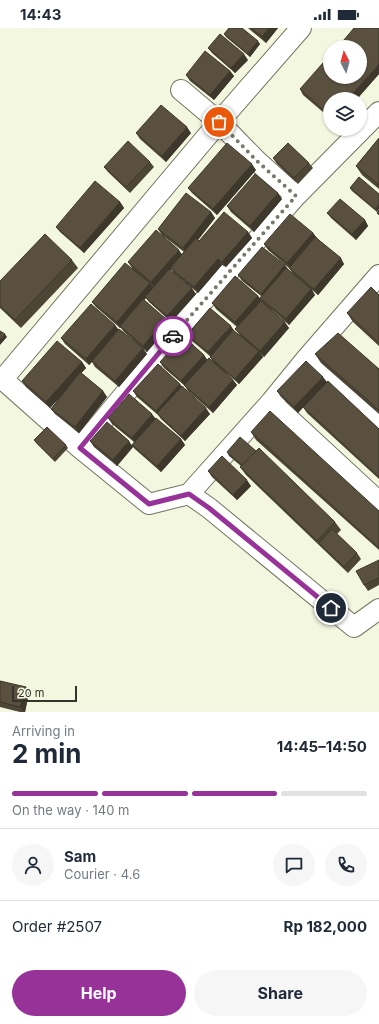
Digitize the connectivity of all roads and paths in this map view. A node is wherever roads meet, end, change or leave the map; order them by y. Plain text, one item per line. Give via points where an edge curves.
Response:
1 (301, 28) edge
2 (181, 90) dead end
3 (379, 112) edge
4 (219, 122) junction
5 (296, 196) junction
6 (377, 280) edge
7 (306, 359) junction
8 (2, 378) edge
9 (271, 402) junction
10 (379, 424) edge
11 (80, 448) junction
12 (189, 494) junction
13 (379, 502) edge
14 (379, 609) edge

1 - 4 street
2 - 4 street
3 - 5 street
4 - 5 street
4 - 8 street
5 - 11 street via 182,325
6 - 7 street
7 - 9 street
7 - 10 street
8 - 11 street
9 - 12 street
9 - 13 street
11 - 12 street via 149,504
12 - 14 street via 354,627

